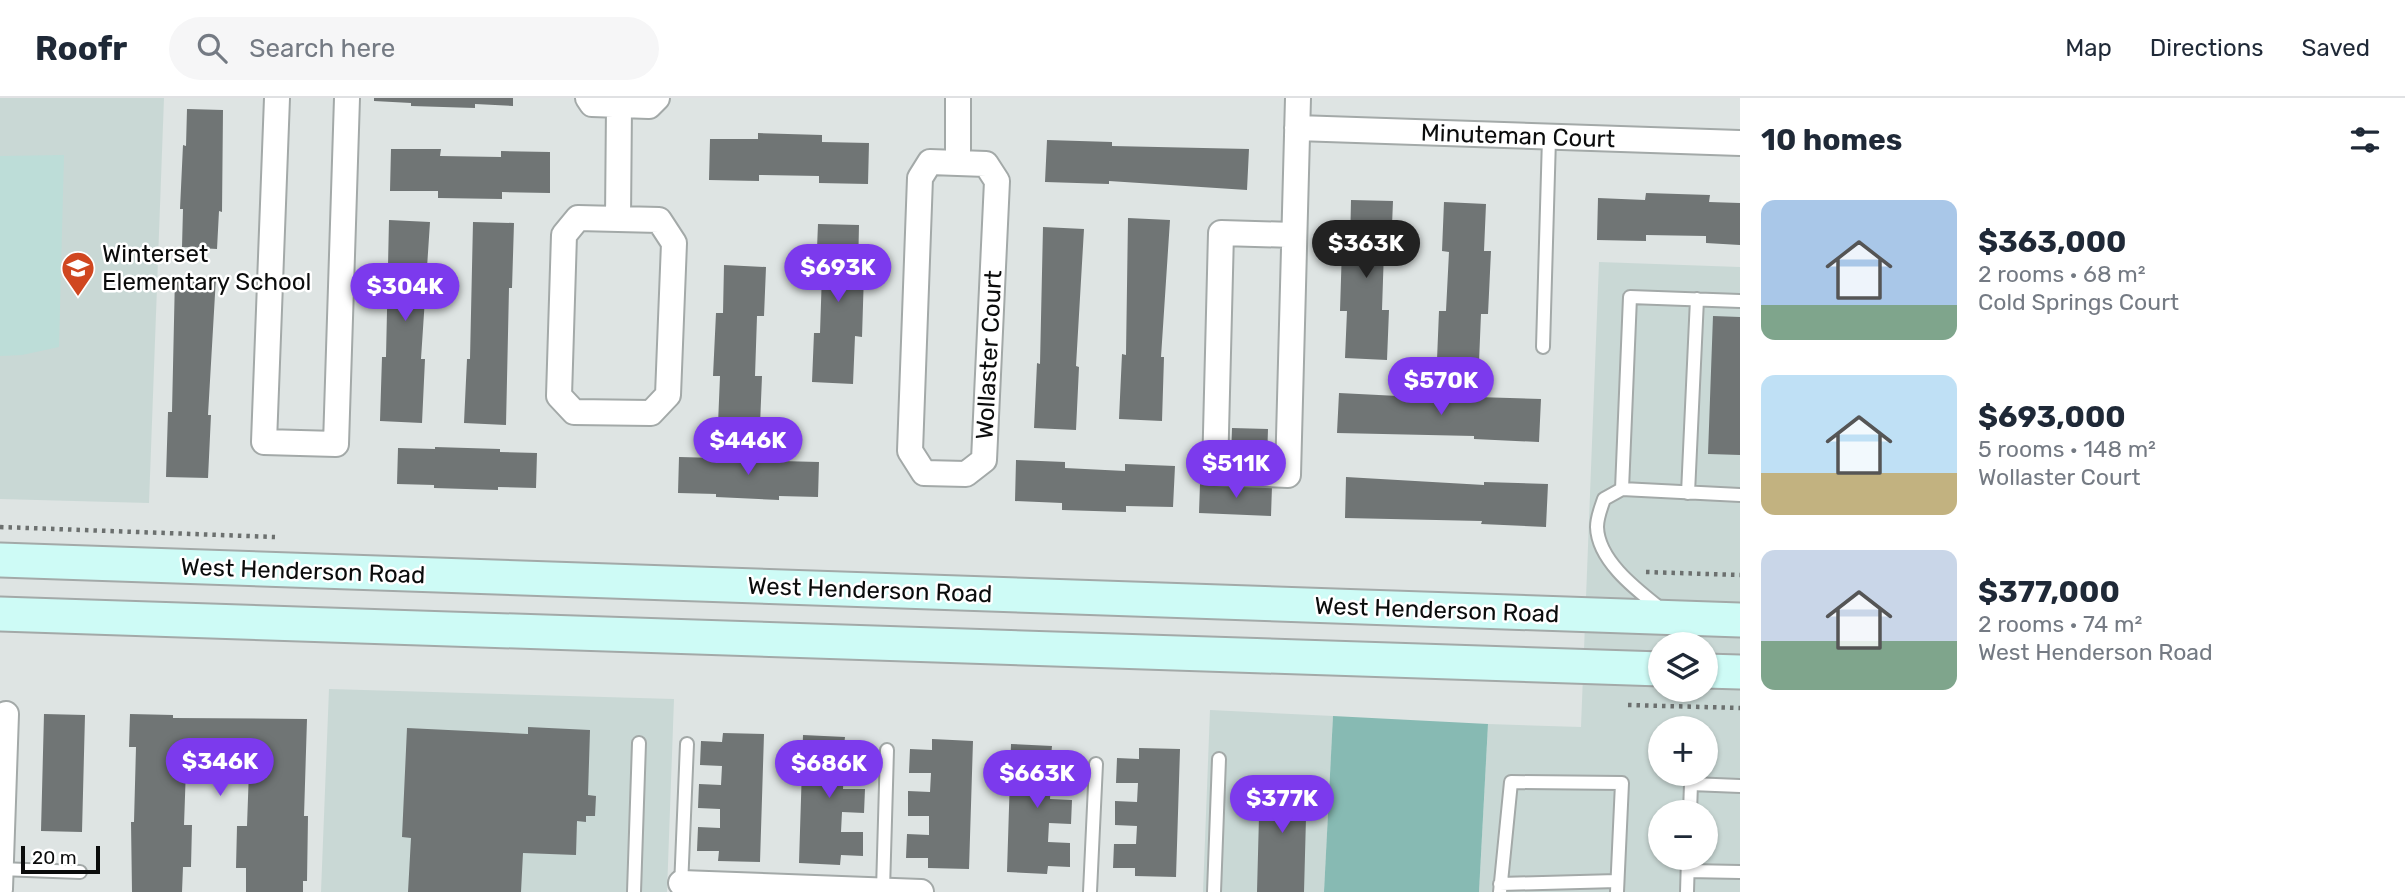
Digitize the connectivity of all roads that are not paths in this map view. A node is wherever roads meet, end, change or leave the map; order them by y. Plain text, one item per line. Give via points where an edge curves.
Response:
1 (276, 98) edge
2 (347, 98) edge
3 (588, 98) edge
4 (657, 98) edge
5 (958, 98) edge
6 (1298, 98) edge
7 (618, 106) junction
8 (1297, 128) junction
9 (1549, 138) junction
10 (1740, 143) edge
11 (958, 162) junction
12 (618, 218) junction
13 (1294, 235) junction
14 (1697, 299) junction
15 (1740, 301) edge
16 (1543, 347) dead end
17 (1622, 489) junction
18 (1688, 493) junction
19 (1740, 495) edge
20 (0, 560) edge
21 (0, 614) edge
22 (1673, 618) junction
23 (1740, 620) edge
24 (1648, 669) edge
25 (1718, 671) edge
26 (1740, 672) edge
27 (6, 714) dead end
28 (639, 743) dead end
29 (687, 744) dead end
30 (887, 750) dead end
31 (1219, 759) dead end
32 (1096, 764) dead end
33 (1740, 786) edge
34 (1690, 800) edge
35 (0, 869) edge
36 (1718, 869) edge
37 (1688, 870) edge
38 (80, 872) dead end
39 (1740, 872) edge
40 (681, 887) edge
41 (1617, 887) edge
42 (1500, 888) edge
43 (0, 889) edge
44 (789, 889) edge
45 (883, 890) edge
46 (634, 892) edge
47 (921, 892) edge
48 (1090, 892) edge
49 (1214, 892) edge
50 (1687, 892) edge

1 - 2 street via 264,442 336,444
3 - 7 street via 592,104
4 - 7 street via 649,106
5 - 11 street
6 - 8 street
7 - 12 street
8 - 9 street, Minuteman Court
8 - 13 street
9 - 10 street, Minuteman Court
9 - 16 lane
11 - 11 street, Wollaster Court via 930,162 920,178 910,452 924,473 966,474 984,460 996,181 986,164
12 - 12 street via 578,218 564,235 559,396 573,412 652,413 668,395 674,243 659,220
13 - 13 street via 1221,233 1215,472 1288,475
14 - 15 lane
14 - 17 lane via 1630,297
14 - 18 lane
17 - 18 lane
17 - 22 lane via 1604,499 1599,514 1600,540 1624,579
18 - 19 lane
20 - 22 main road, West Henderson Road
21 - 24 main road
22 - 23 main road, West Henderson Road
25 - 26 main road
27 - 35 street
28 - 46 lane
29 - 40 lane
30 - 45 lane
31 - 49 lane
32 - 48 lane
33 - 34 lane via 1691,784
35 - 38 lane
35 - 43 street
36 - 39 lane
37 - 50 lane
40 - 44 street
41 - 42 lane
41 - 42 lane via 1622,783 1511,782
44 - 45 street
45 - 47 street

